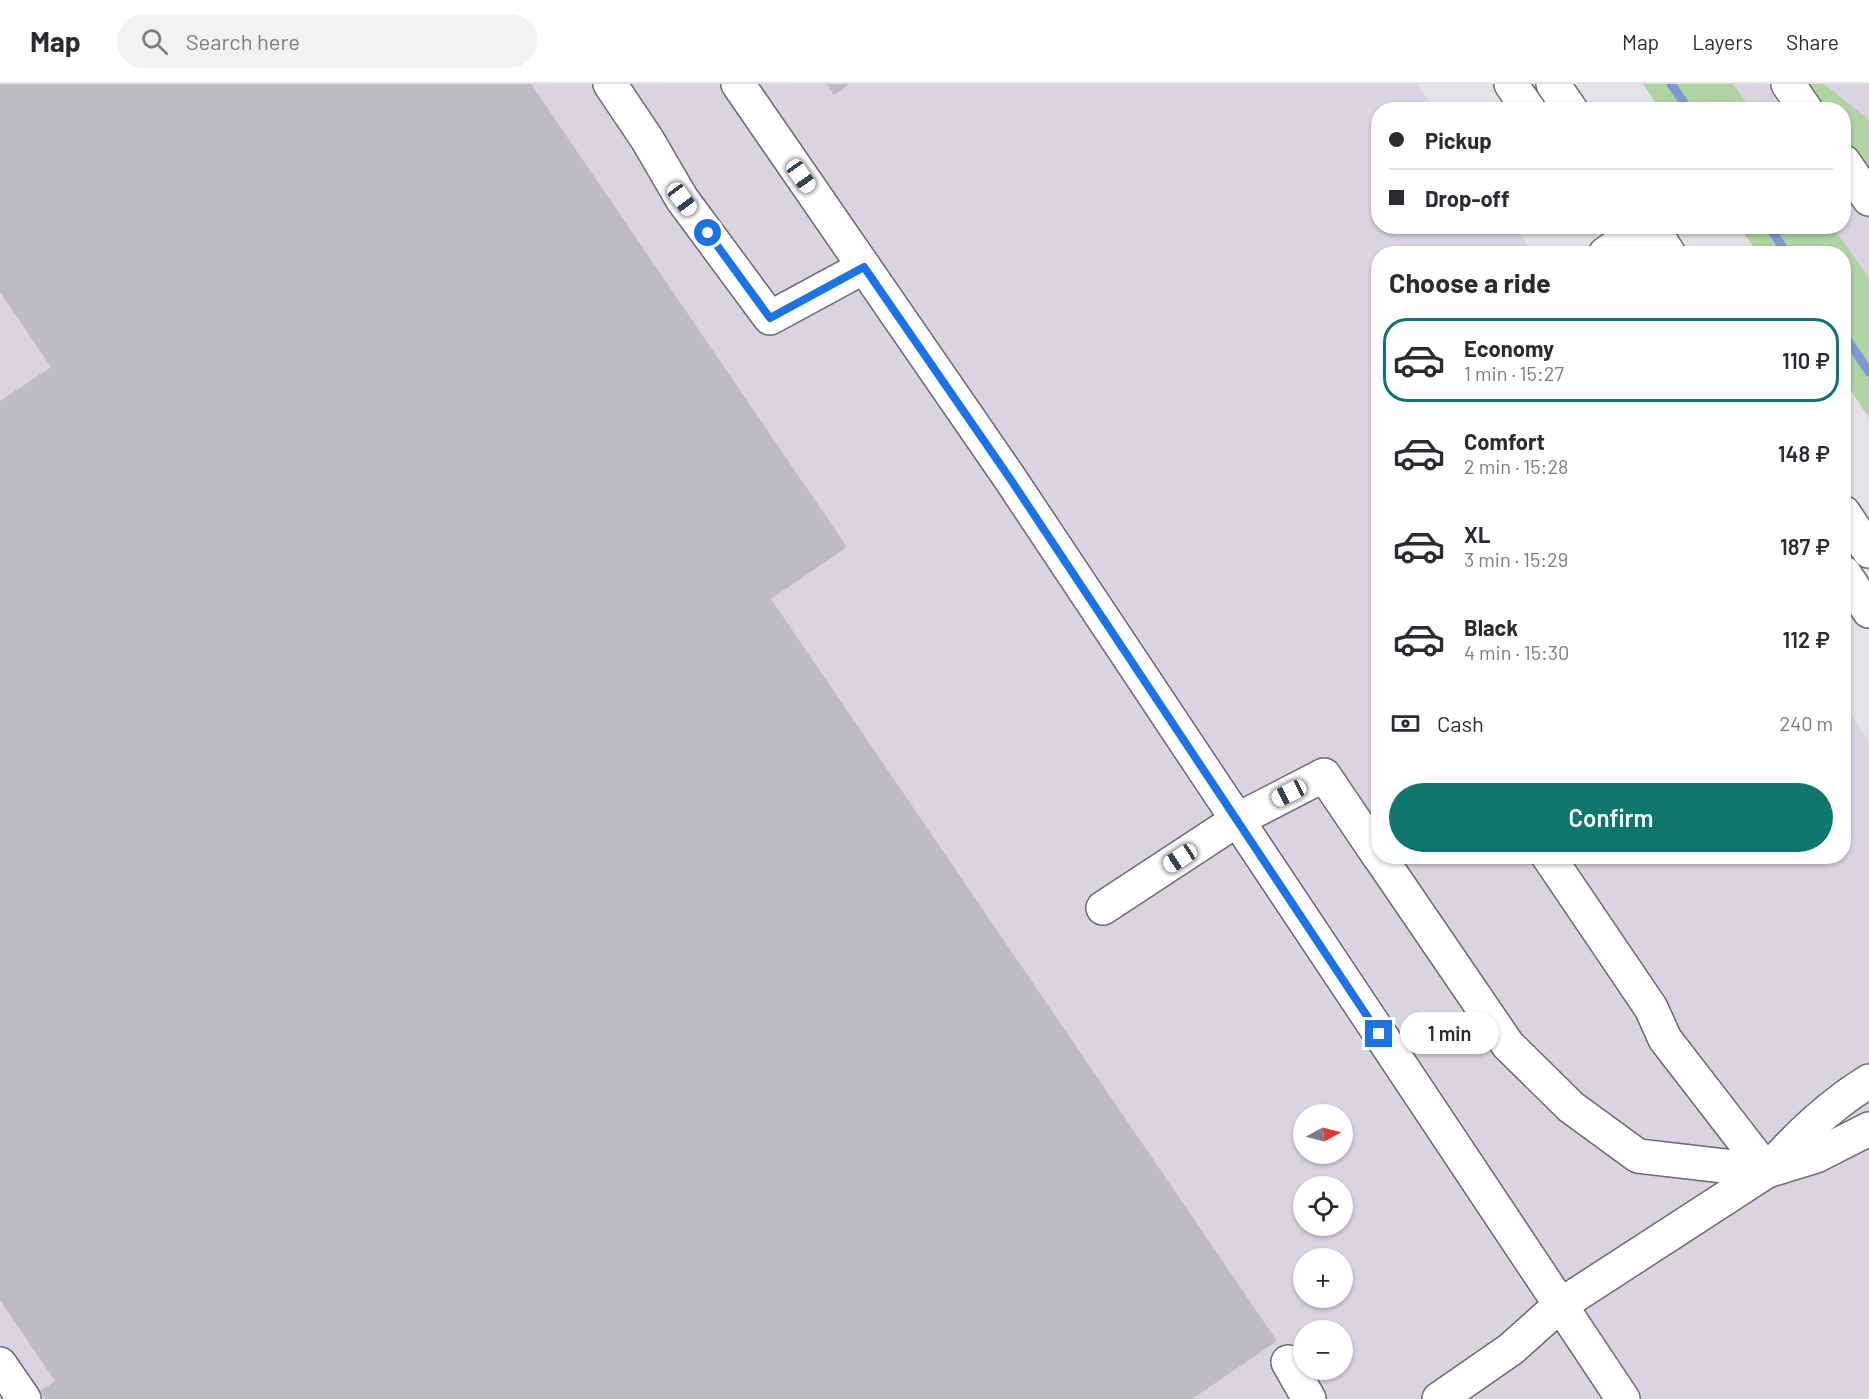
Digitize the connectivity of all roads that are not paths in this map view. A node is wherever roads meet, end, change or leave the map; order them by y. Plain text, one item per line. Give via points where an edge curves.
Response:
1 (610, 84) edge
2 (738, 84) edge
3 (1511, 84) edge
4 (1553, 84) edge
5 (1788, 84) edge
6 (1523, 102) edge
7 (1565, 102) edge
8 (1800, 102) edge
9 (1851, 172) edge
10 (1869, 199) edge
11 (1626, 238) edge
12 (1648, 246) edge
13 (864, 267) junction
14 (1851, 524) edge
15 (1869, 551) edge
16 (1851, 583) edge
17 (1869, 610) edge
18 (1237, 820) junction
19 (1371, 844) edge
20 (1384, 864) edge
21 (1553, 864) edge
22 (1103, 908) dead end
23 (1869, 1081) edge
24 (1869, 1129) edge
25 (1767, 1171) junction
26 (1559, 1306) junction
27 (1288, 1362) dead end
28 (0, 1364) edge
29 (24, 1399) edge
30 (1309, 1399) edge
31 (1438, 1399) edge
32 (1623, 1399) edge

1 - 13 street via 682,199 770,318
2 - 13 street
3 - 6 street
4 - 7 street
5 - 8 street
9 - 10 street
11 - 12 street
13 - 18 street
14 - 15 street
16 - 17 street
18 - 19 street via 1324,775
18 - 22 street
18 - 26 street
20 - 25 street via 1508,1045 1571,1107 1638,1156
21 - 25 street via 1651,1008 1665,1039
23 - 25 street via 1841,1099 1794,1140
24 - 25 street via 1816,1156
25 - 26 street
26 - 31 street via 1511,1349
26 - 32 street
27 - 30 street
28 - 29 street

